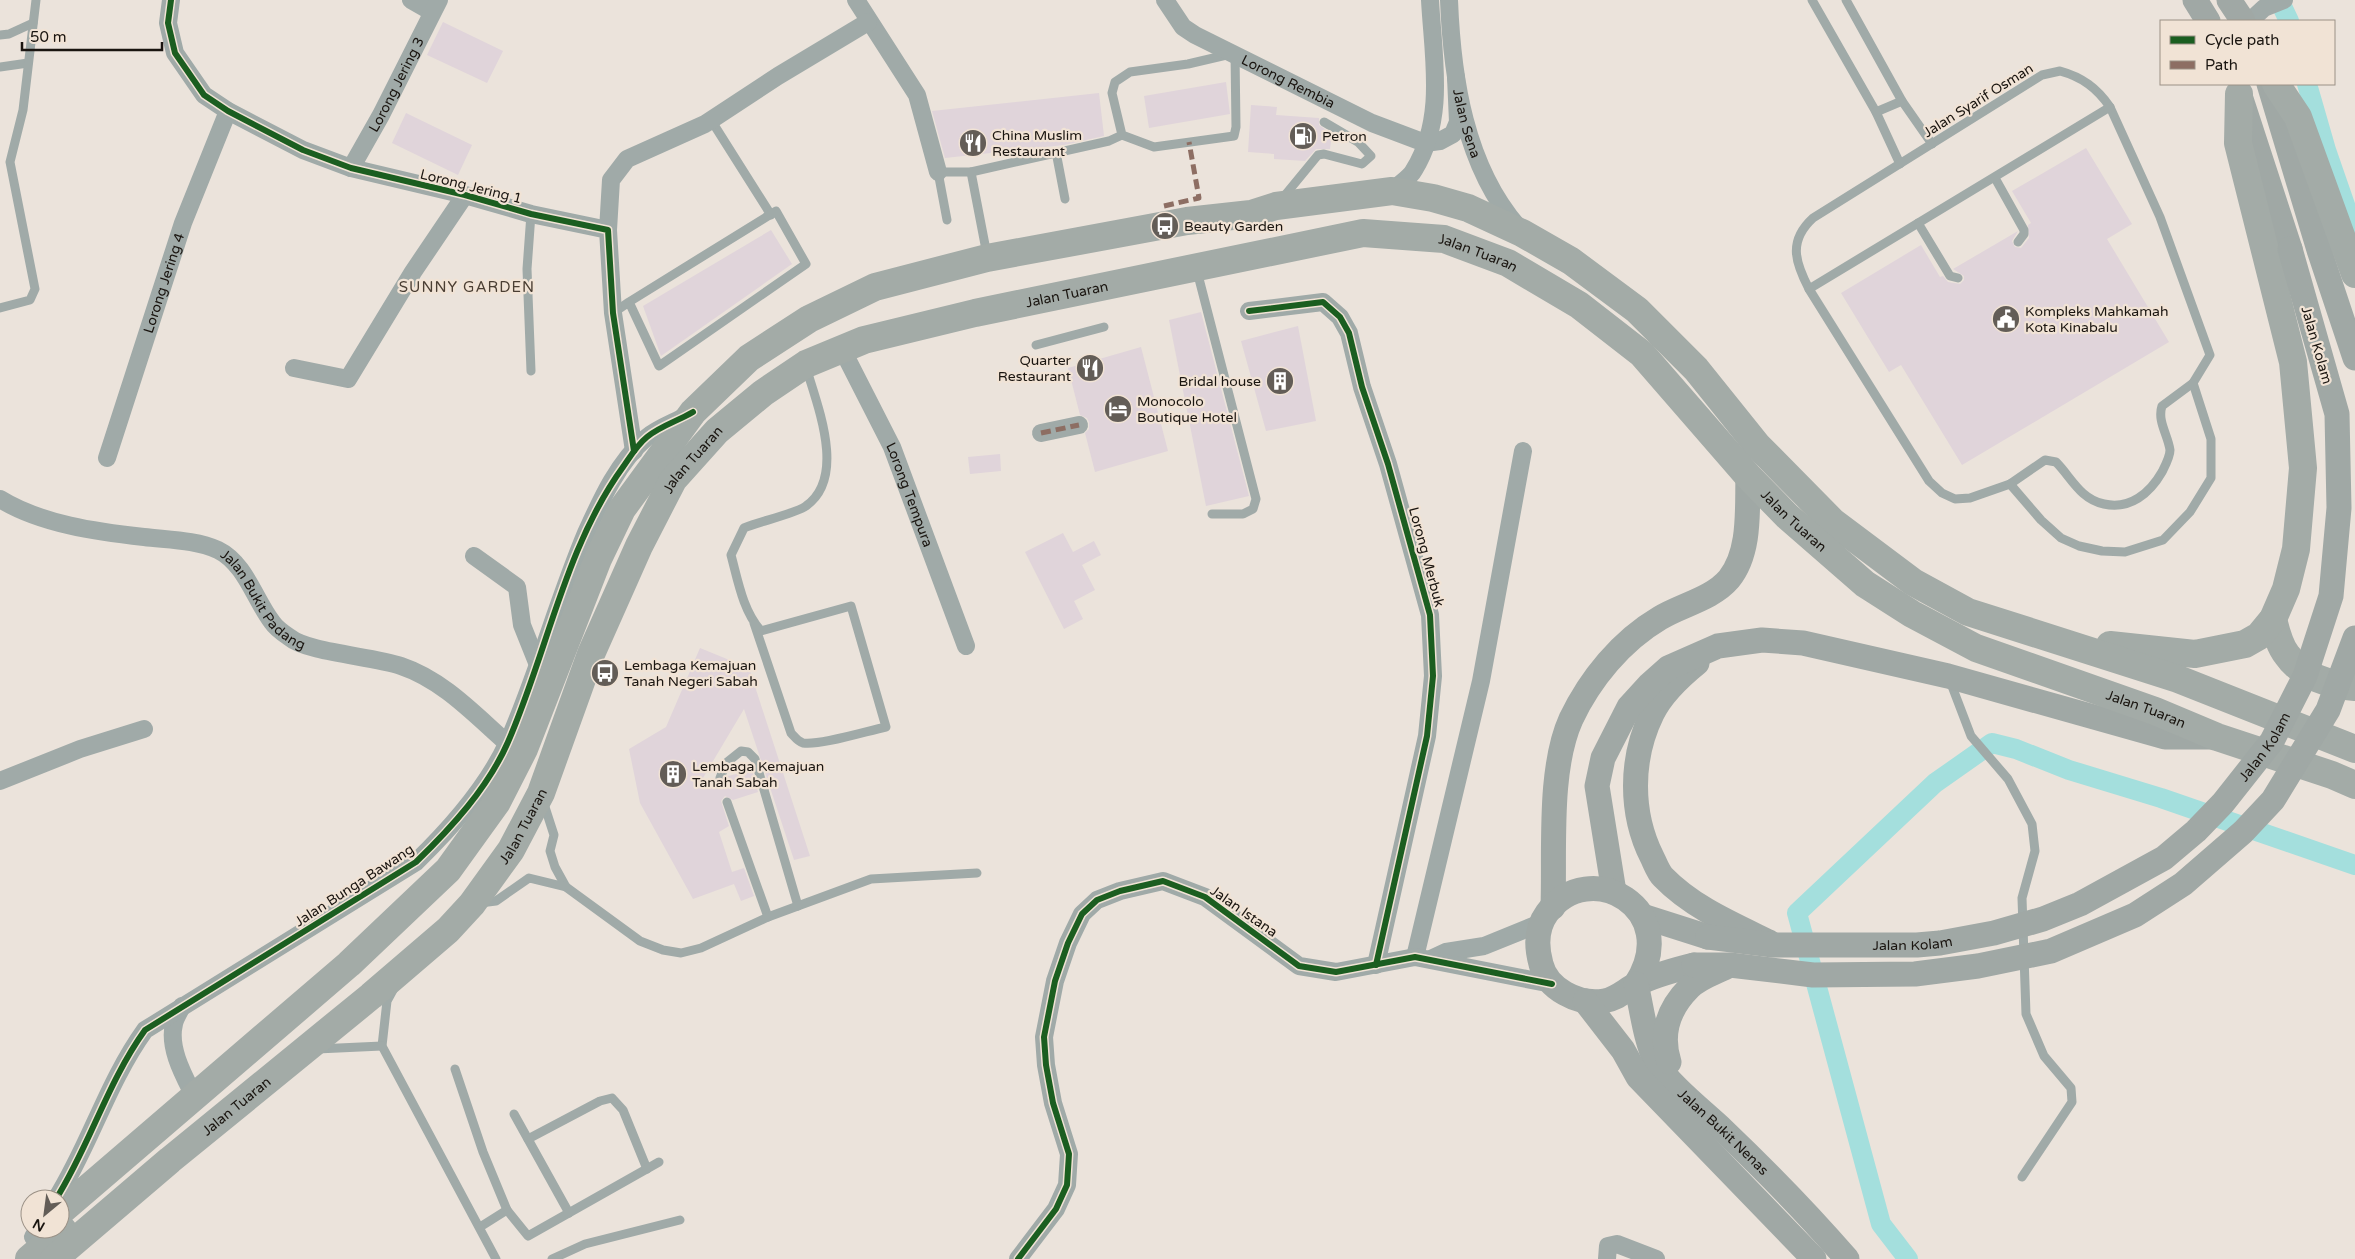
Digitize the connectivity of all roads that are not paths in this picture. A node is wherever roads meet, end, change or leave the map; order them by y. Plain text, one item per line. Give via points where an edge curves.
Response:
1 (36, 0) edge
2 (171, 0) edge
3 (411, 0) edge
4 (856, 0) edge
5 (1165, 0) edge
6 (1430, 0) edge
7 (1449, 0) edge
8 (1812, 0) edge
9 (1846, 0) edge
10 (2181, 0) edge
11 (2195, 0) edge
12 (2229, 0) edge
13 (2284, 0) edge
14 (436, 6) edge
15 (2200, 20) edge
16 (2207, 20) edge
17 (2242, 20) edge
18 (2251, 20) edge
19 (868, 22) junction
20 (33, 23) junction
21 (0, 35) edge
22 (1235, 53) junction
23 (28, 64) junction
24 (0, 67) edge
25 (1456, 77) junction
26 (2269, 85) edge
27 (2277, 85) edge
28 (2238, 89) edge
29 (1902, 101) junction
30 (2110, 107) junction
31 (228, 111) junction
32 (1876, 112) junction
33 (711, 120) junction
34 (1324, 122) dead end
35 (1122, 135) junction
36 (1425, 143) junction
37 (1932, 144) junction
38 (1056, 152) junction
39 (1900, 164) junction
40 (351, 168) junction
41 (938, 172) junction
42 (971, 172) junction
43 (1995, 178) junction
44 (1392, 191) junction
45 (465, 194) junction
46 (1065, 199) dead end
47 (1276, 206) junction
48 (532, 214) junction
49 (771, 215) junction
50 (948, 220) dead end
51 (1918, 223) junction
52 (608, 230) junction
53 (1522, 232) junction
54 (2018, 242) dead end
55 (987, 258) junction
56 (1196, 268) junction
57 (2355, 274) edge
58 (1958, 278) dead end
59 (1809, 289) junction
60 (629, 302) junction
61 (0, 308) edge
62 (1249, 311) dead end
63 (613, 313) junction
64 (1104, 327) dead end
65 (1036, 345) dead end
66 (842, 350) junction
67 (2355, 358) edge
68 (806, 364) junction
69 (294, 368) dead end
70 (531, 371) dead end
71 (2193, 383) junction
72 (693, 412) junction
73 (1079, 425) dead end
74 (1041, 433) dead end
75 (634, 451) junction
76 (1523, 451) dead end
77 (107, 458) dead end
78 (1748, 476) junction
79 (2010, 484) junction
80 (0, 499) edge
81 (1212, 514) dead end
82 (474, 556) dead end
83 (2273, 619) junction
84 (754, 623) junction
85 (2355, 638) edge
86 (2051, 640) junction
87 (966, 646) dead end
88 (1718, 646) junction
89 (538, 665) junction
90 (1948, 676) junction
91 (2178, 679) junction
92 (2355, 687) edge
93 (144, 729) dead end
94 (2355, 736) edge
95 (2217, 737) junction
96 (507, 744) junction
97 (2355, 749) edge
98 (720, 778) dead end
99 (0, 781) edge
100 (2355, 785) edge
101 (541, 793) junction
102 (727, 802) dead end
103 (511, 850) junction
104 (448, 870) junction
105 (977, 873) dead end
106 (566, 887) junction
107 (1614, 892) junction
108 (472, 904) junction
109 (798, 906) junction
110 (1548, 914) junction
111 (1642, 916) junction
112 (768, 917) junction
113 (1715, 928) junction
114 (412, 958) junction
115 (1423, 958) junction
116 (1376, 965) junction
117 (1692, 976) junction
118 (1552, 984) junction
119 (1636, 984) junction
120 (1585, 1001) junction
121 (182, 1006) junction
122 (382, 1046) junction
123 (288, 1062) junction
124 (455, 1070) dead end
125 (1686, 1094) junction
126 (194, 1096) junction
127 (514, 1114) dead end
128 (528, 1140) junction
129 (170, 1160) junction
130 (659, 1162) dead end
131 (647, 1169) junction
132 (2022, 1177) dead end
133 (62, 1189) edge
134 (70, 1203) edge
135 (507, 1210) junction
136 (569, 1213) junction
137 (70, 1216) edge
138 (680, 1220) dead end
139 (480, 1227) junction
140 (35, 1239) edge
141 (6, 1259) edge
142 (54, 1259) edge
143 (496, 1259) edge
144 (552, 1259) edge
145 (1018, 1259) edge
146 (1607, 1259) edge
147 (1656, 1259) edge
148 (1814, 1259) edge
149 (1847, 1259) edge

1 - 20 lane
2 - 31 street, Lorong Jering 1 via 168,23 175,53 204,95
3 - 14 street
4 - 19 street
5 - 22 street, Lorong Rembia via 1183,27
6 - 36 street, Jalan Sena via 1436,106
7 - 25 street, Jalan Sena
8 - 32 lane
9 - 29 lane
10 - 15 street
11 - 16 main road
12 - 17 main road
13 - 18 street via 2264,8
14 - 40 street, Lorong Jering 3
19 - 33 street
19 - 41 street via 917,95
20 - 21 lane
20 - 23 lane
22 - 35 lane via 1130,72 1115,82 1112,93
22 - 35 lane via 1234,136 1154,147
22 - 36 street, Lorong Rembia via 1372,123
23 - 24 lane
23 - 61 lane via 23,110 10,162 34,289 30,300
25 - 36 street via 1458,122 1453,134 1440,142
25 - 53 street, Jalan Sena via 1472,146 1504,211
26 - 67 main road
27 - 57 main road via 2298,117
28 - 83 main road via 2238,143 2292,362 2303,468 2296,549 2286,589
28 - 113 main road, Jalan Kolam, bridge via 2290,249 2336,414 2339,508 2331,596 2305,676 2272,741 2223,803 2164,858 2080,904 2043,919 1994,933 1940,943 1773,945
29 - 32 lane
29 - 37 lane
30 - 37 lane, Jalan Syarif Osman via 2100,93 2078,75 2060,71 2042,76
30 - 43 lane
30 - 71 lane, Jalan Syarif Osman via 2160,217 2210,355
31 - 40 street, Lorong Jering 1 via 303,150
31 - 77 street, Lorong Jering 4 via 183,223
32 - 39 lane
33 - 49 lane
33 - 52 street via 627,159 611,180
34 - 47 lane via 1358,142 1372,156 1362,164 1318,155
35 - 38 lane via 1109,141
36 - 44 street, Jalan Sena via 1414,171
37 - 39 lane, Jalan Syarif Osman
38 - 42 lane
38 - 46 lane
39 - 59 lane, Jalan Syarif Osman via 1802,228 1796,255
40 - 45 street, Lorong Jering 1
41 - 42 lane
41 - 50 lane
42 - 55 lane
43 - 51 lane
43 - 54 lane via 2024,230
44 - 47 main road, Jalan Tuaran
44 - 53 main road, Jalan Tuaran via 1468,208
45 - 48 street, Lorong Jering 1
45 - 69 street via 348,379
47 - 55 main road, Jalan Tuaran via 1251,214 1187,221
48 - 52 street, Lorong Jering 1
48 - 70 lane via 527,269
49 - 60 lane
49 - 60 lane via 776,211 806,264 659,366
51 - 58 lane via 1947,272
51 - 59 lane
52 - 63 street
53 - 86 main road, Jalan Tuaran via 1570,261 1637,310 1696,369 1757,445 1834,522 1913,582 1968,612
55 - 72 main road, Jalan Tuaran via 875,287 809,319 749,358
56 - 66 main road, Jalan Tuaran via 975,313 864,340
56 - 78 main road, Jalan Tuaran via 1363,233 1444,239 1508,263 1578,305 1642,354
56 - 81 lane via 1256,499 1253,509 1244,514
59 - 79 lane, Jalan Syarif Osman via 1929,481 1955,499 1970,498
60 - 63 lane
62 - 116 street, Lorong Merbuk via 1322,302 1340,317 1349,333 1430,615 1433,676 1427,736
63 - 75 street
64 - 65 lane
66 - 68 main road, Jalan Tuaran
66 - 87 street, Lorong Tempura via 892,447
68 - 84 lane via 829,453 824,478 817,495 805,507 744,528 731,555
68 - 101 main road, Jalan Tuaran via 763,393 717,431 673,480 639,546 591,654
71 - 79 lane, Jalan Syarif Osman via 2162,406 2160,417 2170,452 2165,467 2147,494 2128,504 2104,504 2083,494 2060,466 2050,460 2040,462
71 - 79 lane via 2211,439 2211,478 2190,512 2163,540 2125,552 2079,546 2061,538
72 - 75 street, Jalan Bunga Bawang via 647,437
72 - 104 main road, Jalan Tuaran via 622,508 598,559 524,749 497,802
73 - 74 street
75 - 89 street, Jalan Bunga Bawang via 601,499 564,584
76 - 115 street via 1481,681
78 - 95 main road, Jalan Tuaran via 1823,549 1865,584 1912,614 1976,648 2155,711
78 - 110 main road via 1744,542 1729,578 1721,586 1660,618 1627,642 1593,680 1570,720 1556,768
80 - 96 street, Jalan Bukit Padang via 15,508 94,532 196,542 220,551 243,574 273,624 291,639 313,648 403,666 443,687
82 - 89 street via 517,587 522,625
83 - 86 main road via 2260,636 2244,644 2195,654
83 - 92 main road via 2287,656 2302,670 2331,685
84 - 84 lane via 761,631 850,606 886,726 818,741 804,743 796,740
85 - 117 main road, Jalan Kolam, bridge via 2328,710 2273,800 2243,832 2183,884 2135,915 2051,951 1978,966 1915,974 1813,975 1730,964
86 - 91 main road, Jalan Tuaran
88 - 90 main road via 1762,640 1803,643
88 - 107 main road via 1668,668 1650,684 1629,707 1603,758 1597,786
88 - 113 main road via 1681,676 1652,713 1640,748 1635,779 1636,813 1644,842 1661,876 1691,901
89 - 96 street, Jalan Bunga Bawang
90 - 95 main road via 2165,737
90 - 132 lane via 1971,736 2008,779 2032,824 2035,851 2022,898 2026,1014 2044,1056 2071,1088 2072,1102
91 - 94 main road
91 - 97 main road, Jalan Tuaran
93 - 99 street via 80,749
95 - 100 main road, Jalan Tuaran
96 - 121 street, Jalan Bunga Bawang via 451,828 416,862
98 - 109 lane via 726,763 741,751 748,752 754,759
101 - 103 main road, Jalan Tuaran
101 - 106 lane via 554,835 550,851
102 - 112 lane
103 - 104 main road via 489,853
103 - 108 main road, Jalan Tuaran
104 - 126 main road, Jalan Tuaran via 349,964
105 - 109 lane via 871,879
106 - 108 lane via 529,878 496,901
106 - 112 lane via 640,942 681,953 701,948
107 - 110 main road via 1595,888 1576,891 1560,900
107 - 111 main road via 1630,902
108 - 114 main road, Jalan Tuaran via 448,930
109 - 112 lane
110 - 115 street, Jalan Istana via 1484,946
110 - 118 main road via 1539,931 1537,950 1542,968
111 - 113 main road, Jalan Kolam
111 - 119 main road via 1649,933 1650,951 1646,969
114 - 122 lane via 387,1000
114 - 123 main road, Jalan Tuaran via 371,996
115 - 116 street, Jalan Istana
115 - 118 street, Jalan Istana
116 - 145 street, Jalan Istana via 1336,972 1299,966 1205,897 1163,881 1097,900 1082,914 1068,943 1055,981 1044,1037 1053,1103 1069,1154 1067,1185 1056,1209
117 - 119 main road, Jalan Kolam
117 - 125 main road via 1664,1032 1668,1062
118 - 120 main road via 1568,996
119 - 120 main road via 1621,995 1604,1001
119 - 125 main road, Jalan Bukit Nenas via 1656,1061 1666,1077
120 - 148 main road, Jalan Bukit Nenas via 1623,1050 1638,1077
121 - 126 street via 173,1024 174,1040 178,1062
121 - 133 street, Jalan Bunga Bawang via 144,1030 126,1056
122 - 123 lane via 316,1049
122 - 139 lane
123 - 129 main road, Jalan Tuaran
124 - 135 lane
125 - 149 main road, Jalan Bukit Nenas via 1811,1218
126 - 134 main road, Jalan Tuaran
127 - 128 lane
128 - 131 lane via 600,1101 612,1098 623,1110
128 - 136 lane
129 - 137 main road via 144,1164
129 - 142 main road, Jalan Tuaran
130 - 131 lane
131 - 136 lane
135 - 136 lane via 528,1236
135 - 139 lane
138 - 144 lane via 585,1244
139 - 143 lane
140 - 141 main road
146 - 147 street via 1608,1246 1616,1244

